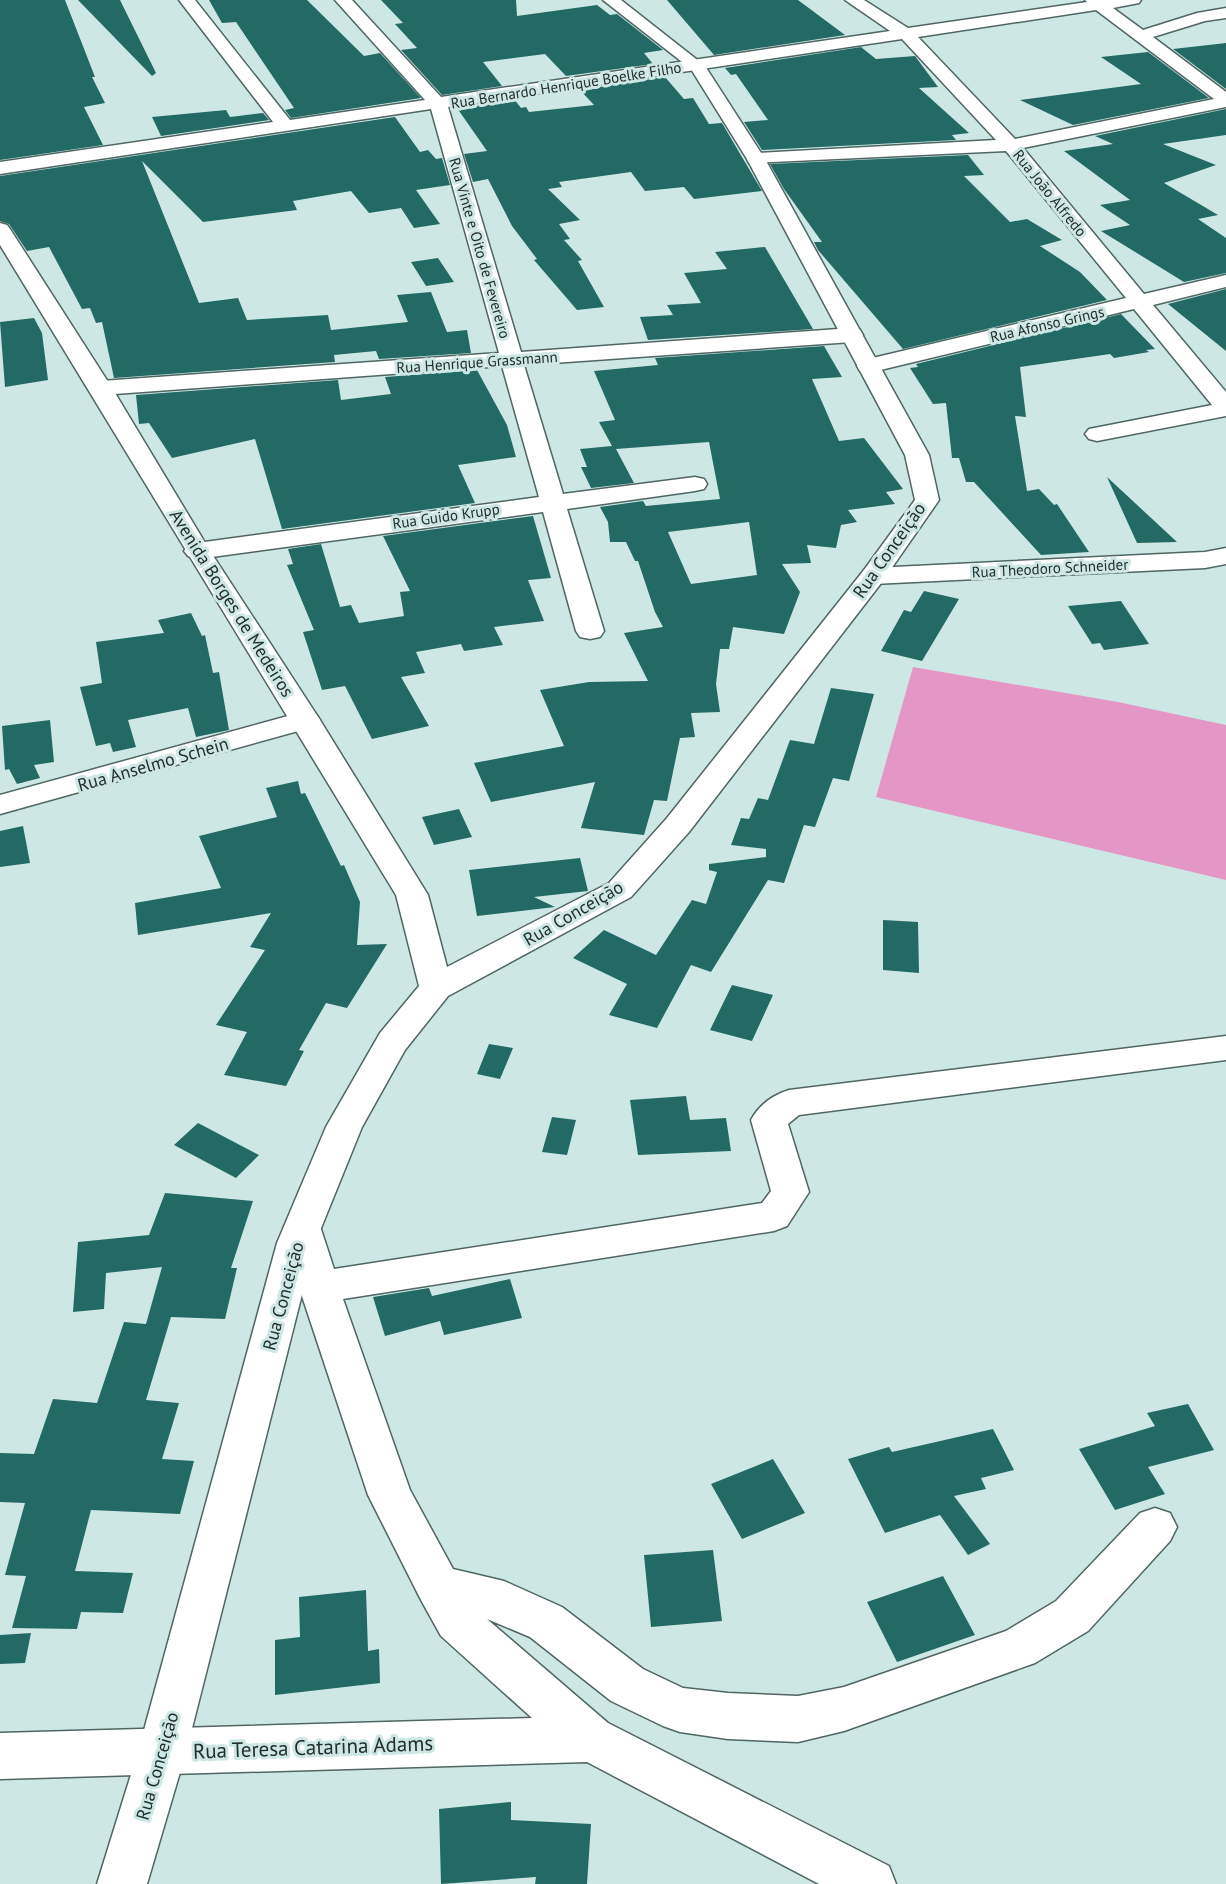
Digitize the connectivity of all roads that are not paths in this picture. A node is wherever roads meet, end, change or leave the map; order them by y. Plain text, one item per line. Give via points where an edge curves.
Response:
1 (187, 0) edge
2 (343, 0) edge
3 (611, 0) edge
4 (853, 0) edge
5 (1133, 0) edge
6 (1098, 2) edge
7 (1226, 13) edge
8 (906, 35) junction
9 (1143, 35) junction
10 (697, 66) junction
11 (1226, 101) edge
12 (438, 104) junction
13 (286, 127) junction
14 (1011, 145) junction
15 (756, 159) junction
16 (0, 168) edge
17 (0, 229) edge
18 (1226, 281) edge
19 (1138, 302) junction
20 (852, 336) junction
21 (513, 359) junction
22 (868, 366) junction
23 (101, 388) junction
24 (1226, 408) edge
25 (1097, 434) dead end
26 (695, 484) dead end
27 (554, 502) junction
28 (197, 550) junction
29 (1226, 556) edge
30 (873, 576) junction
31 (590, 631) dead end
32 (306, 720) junction
33 (0, 805) edge
34 (436, 988) junction
35 (1226, 1048) edge
36 (303, 1227) junction
37 (319, 1287) junction
38 (1155, 1527) dead end
39 (437, 1586) junction
40 (591, 1739) junction
41 (162, 1752) junction
42 (0, 1756) edge
43 (122, 1884) edge
44 (871, 1884) edge

1 - 13 street
2 - 12 street, Rua Vinte e Oito de Fevereiro
3 - 10 street, Rua Conceição
4 - 8 street, Rua João Alfredo
5 - 6 street, Rua Bernardo Henrique Boelke Filho
6 - 8 street, Rua Bernardo Henrique Boelke Filho
6 - 9 street
7 - 9 street
8 - 10 street, Rua Bernardo Henrique Boelke Filho
8 - 14 street, Rua João Alfredo
9 - 11 street
10 - 12 street, Rua Bernardo Henrique Boelke Filho
10 - 15 street, Rua Conceição
11 - 14 street
12 - 13 street, Rua Bernardo Henrique Boelke Filho
12 - 21 street, Rua Vinte e Oito de Fevereiro
13 - 16 street, Rua Bernardo Henrique Boelke Filho
14 - 15 street
14 - 19 street, Rua João Alfredo
15 - 20 street, Rua Conceição
17 - 23 street, Avenida Borges de Medeiros
18 - 19 street, Rua Afonso Grings
19 - 22 street, Rua Afonso Grings
19 - 24 street, Rua João Alfredo
20 - 21 street, Rua Henrique Grassmann
20 - 22 street, Rua Conceição
21 - 23 street, Rua Henrique Grassmann
21 - 27 street, Rua Vinte e Oito de Fevereiro
22 - 30 street, Rua Conceição via 916,455 927,500
23 - 28 street, Avenida Borges de Medeiros
24 - 25 street
26 - 27 street, Rua Guido Krupp
27 - 28 street, Rua Guido Krupp
27 - 31 street, Rua Vinte e Oito de Fevereiro
28 - 32 street, Avenida Borges de Medeiros
29 - 30 street, Rua Theodoro Schneider
30 - 34 street, Rua Conceição via 678,825 620,890
32 - 33 street, Rua Anselmo Schein
32 - 34 street, Avenida Borges de Medeiros via 412,895
34 - 36 street, Rua Conceição via 392,1042 344,1127
35 - 37 street via 789,1103 769,1120 790,1192 774,1216
36 - 37 street
36 - 41 street, Rua Conceição
37 - 39 street via 390,1495
38 - 39 street via 1072,1616 1019,1648 844,1709 798,1719 680,1710 627,1685 546,1622 504,1602
39 - 40 street via 457,1621
40 - 41 street, Rua Teresa Catarina Adams
40 - 44 street
41 - 42 street, Rua Teresa Catarina Adams
41 - 43 street, Rua Conceição

